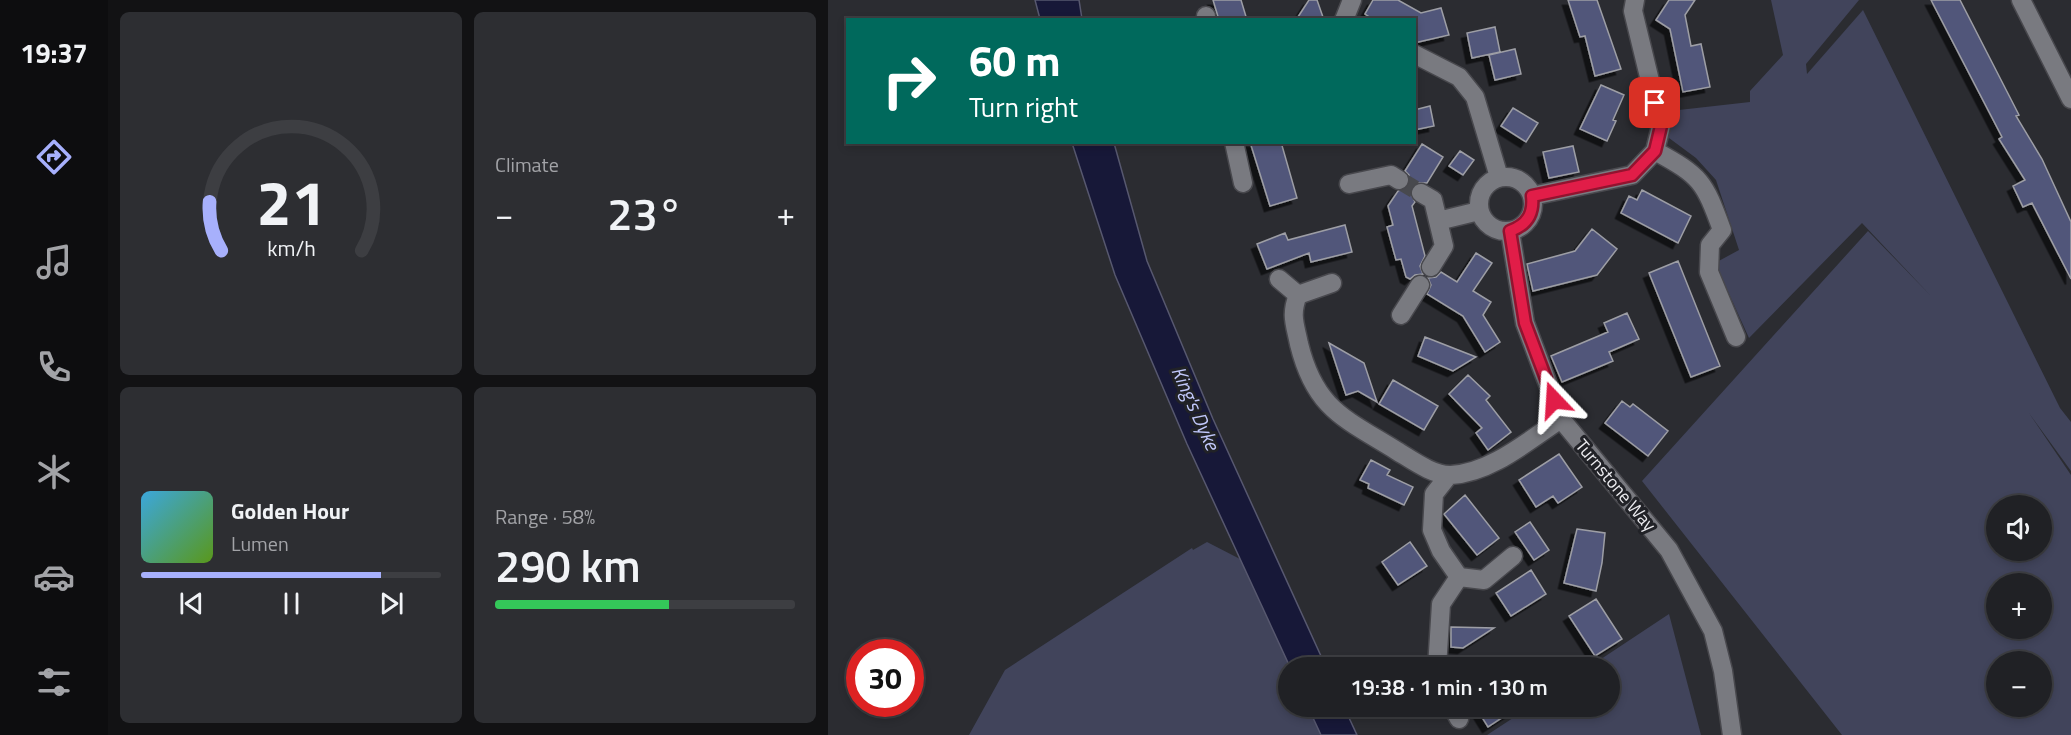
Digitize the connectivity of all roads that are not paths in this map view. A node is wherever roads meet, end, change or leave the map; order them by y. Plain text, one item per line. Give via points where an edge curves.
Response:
1 (1352, 0) edge
2 (1635, 0) edge
3 (2021, 0) edge
4 (1345, 18) edge
5 (1416, 55) edge
6 (2071, 99) edge
7 (1234, 144) edge
8 (1655, 151) junction
9 (1499, 177) junction
10 (1400, 180) tunnel mouth
11 (1243, 183) dead end
12 (1349, 184) dead end
13 (1421, 193) tunnel mouth
14 (1532, 196) junction
15 (1479, 211) junction
16 (1438, 221) junction
17 (1510, 231) junction
18 (1431, 267) dead end
19 (1279, 279) dead end
20 (1332, 283) dead end
21 (1420, 285) dead end
22 (1298, 295) junction
23 (1401, 315) dead end
24 (1736, 337) dead end
25 (1561, 419) junction
26 (1449, 475) junction
27 (1513, 556) dead end
28 (1460, 577) junction
29 (1438, 657) edge
30 (1732, 735) edge

1 - 4 street
2 - 8 street via 1633,11 1661,126
3 - 6 street
5 - 9 street via 1459,77 1475,97
7 - 11 street
8 - 14 street via 1632,175
8 - 24 street via 1686,168 1706,188 1722,230 1710,245 1709,272
9 - 14 street via 1519,180
9 - 15 street via 1482,190
10 - 12 street via 1391,175
13 - 16 street via 1433,200
14 - 17 street via 1526,222
15 - 16 street
15 - 17 street via 1491,227
16 - 18 street via 1444,246
17 - 25 street, Turnstone Way via 1525,323
19 - 22 street
20 - 22 street
21 - 23 street
22 - 26 street via 1292,311 1303,358 1322,399 1342,417 1418,464
25 - 26 street via 1478,470
25 - 30 street, Turnstone Way via 1670,550 1713,631
26 - 28 street via 1434,494 1432,530 1441,551
27 - 28 street via 1484,580
28 - 29 street via 1441,604

